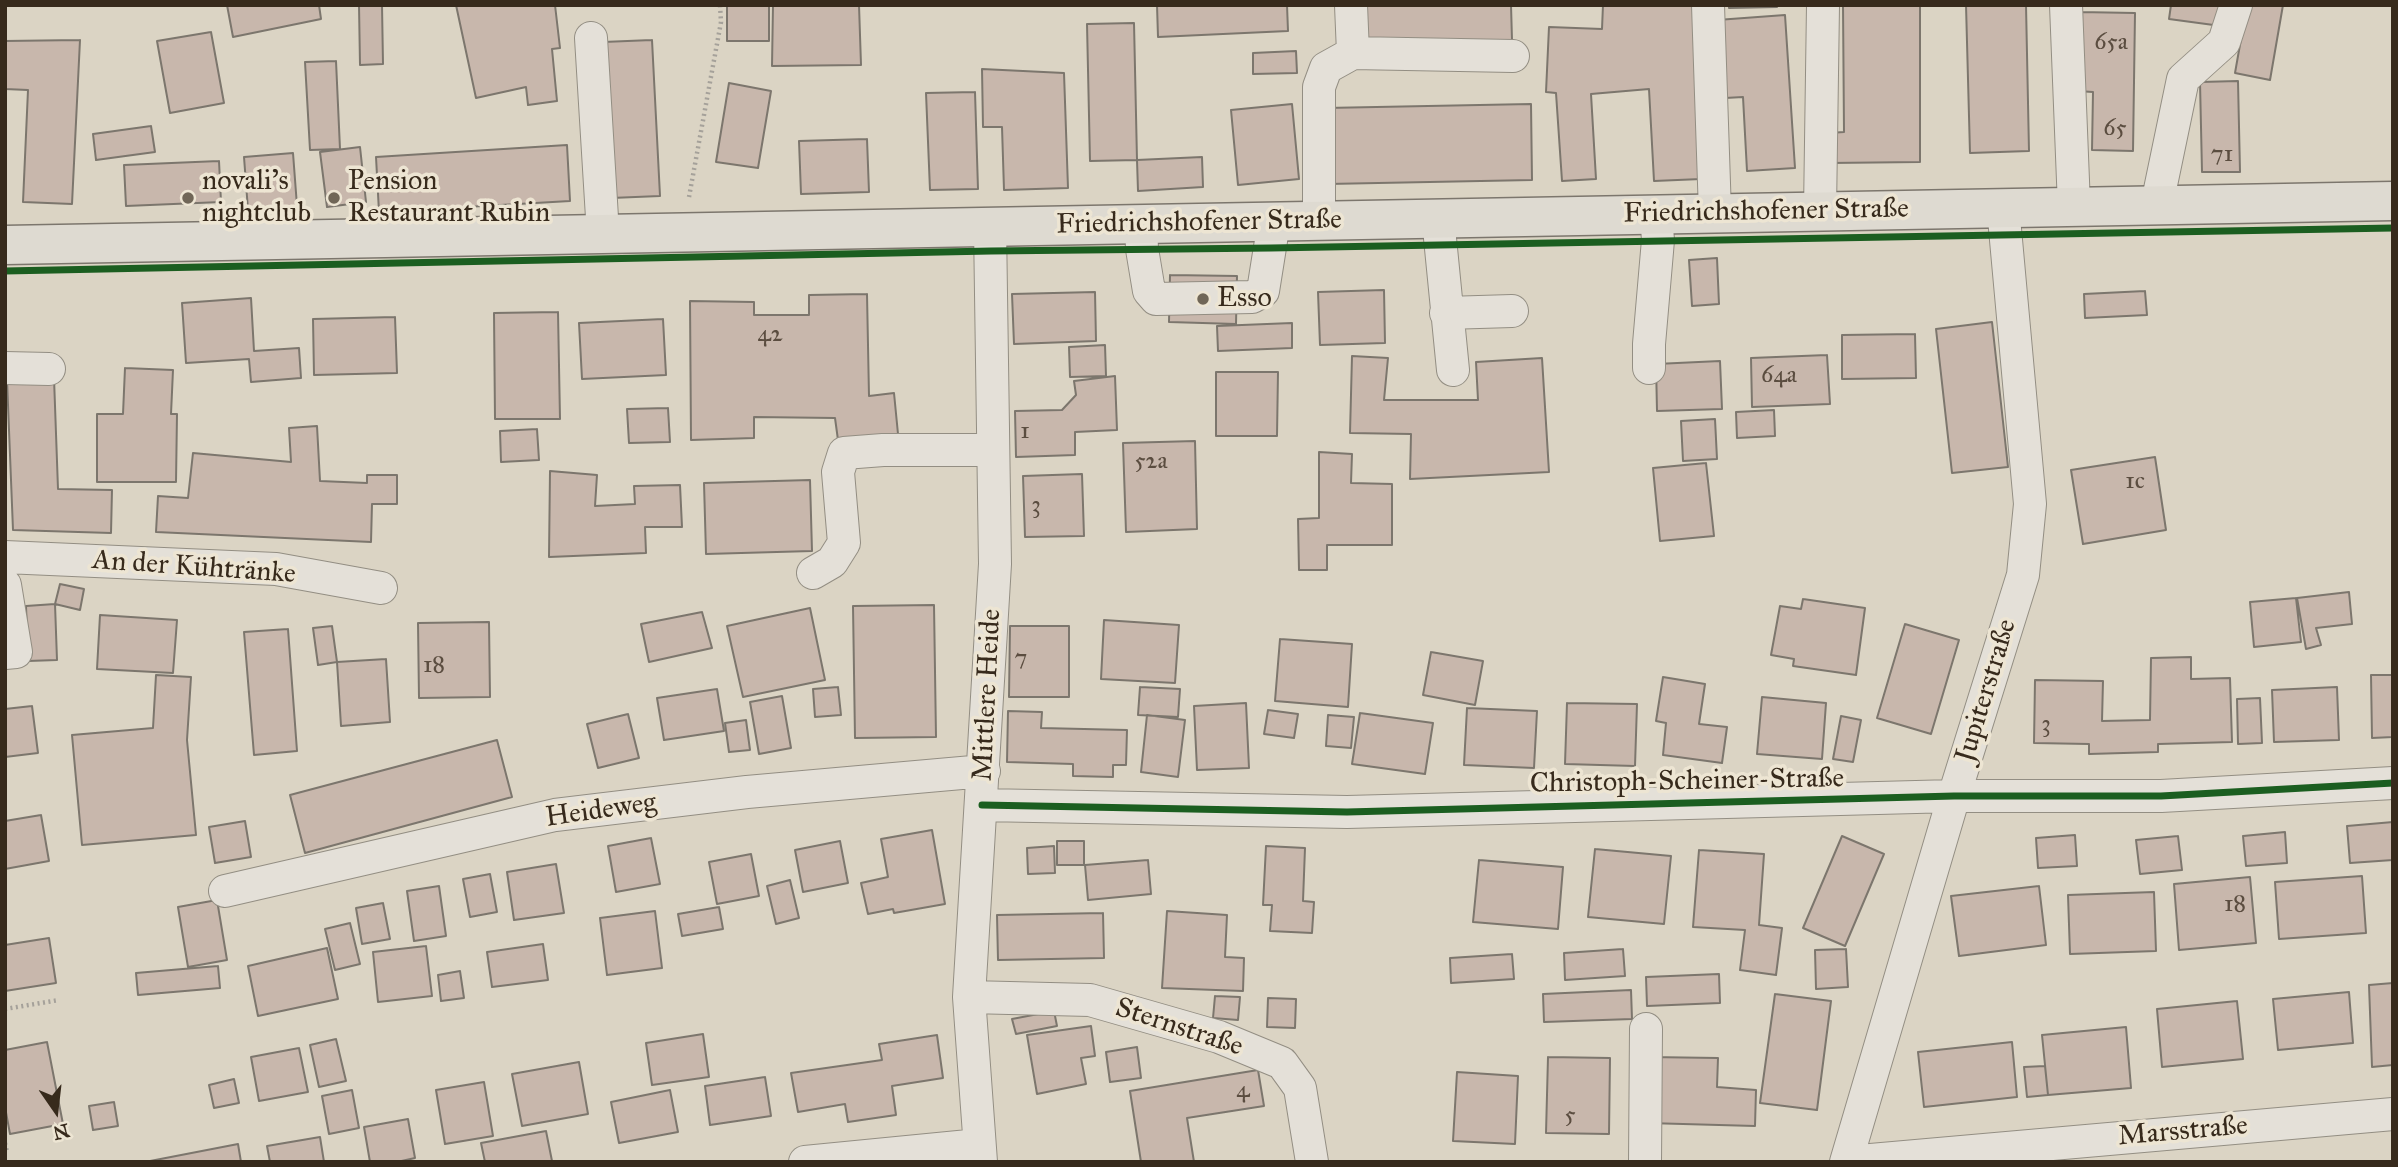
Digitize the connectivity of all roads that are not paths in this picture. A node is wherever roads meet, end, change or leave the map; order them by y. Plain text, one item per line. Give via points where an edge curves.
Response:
1 (1351, 5) edge
2 (1708, 5) edge
3 (1823, 5) edge
4 (2066, 5) edge
5 (2235, 5) edge
6 (591, 38) dead end
7 (1353, 53) junction
8 (1513, 56) dead end
9 (2393, 201) edge
10 (2157, 204) junction
11 (2074, 206) junction
12 (2003, 207) junction
13 (1820, 211) junction
14 (1716, 213) junction
15 (1656, 215) junction
16 (1438, 218) junction
17 (1319, 221) junction
18 (1274, 222) junction
19 (1141, 224) junction
20 (990, 226) junction
21 (603, 234) junction
22 (5, 245) edge
23 (1512, 311) dead end
24 (1446, 313) junction
25 (5, 368) edge
26 (1649, 368) dead end
27 (49, 369) dead end
28 (1453, 370) dead end
29 (993, 450) junction
30 (5, 557) edge
31 (813, 573) dead end
32 (5, 585) edge
33 (381, 588) dead end
34 (5, 653) edge
35 (984, 771) junction
36 (2393, 783) edge
37 (1954, 796) junction
38 (982, 806) junction
39 (225, 891) dead end
40 (969, 997) junction
41 (1646, 1029) dead end
42 (2393, 1114) edge
43 (980, 1153) edge
44 (805, 1162) edge
45 (1312, 1162) edge
46 (1645, 1162) edge
47 (1847, 1162) edge

1 - 7 street
2 - 14 street
3 - 13 street
4 - 11 street
5 - 10 street via 2224,42 2183,79
6 - 21 street
7 - 8 street
7 - 17 street via 1326,68 1319,87
9 - 10 main road, Friedrichshofener Straße
10 - 11 main road, Friedrichshofener Straße
11 - 12 main road, Friedrichshofener Straße
12 - 13 main road, Friedrichshofener Straße
12 - 37 street, Jupiterstraße via 2030,504 2023,575
13 - 14 main road, Friedrichshofener Straße
14 - 15 main road, Friedrichshofener Straße
15 - 16 main road, Friedrichshofener Straße
15 - 26 street
16 - 17 main road, Friedrichshofener Straße
16 - 24 street
17 - 18 main road, Friedrichshofener Straße
18 - 19 main road, Friedrichshofener Straße
18 - 19 street via 1263,291 1252,297 1156,299 1149,291
19 - 20 main road, Friedrichshofener Straße
20 - 21 main road, Friedrichshofener Straße
20 - 29 street, Mittlere Heide
21 - 22 main road, Friedrichshofener Straße
23 - 24 street
24 - 28 street
25 - 27 street
29 - 31 street via 844,453 838,472 844,543 832,562
29 - 35 street, Mittlere Heide via 995,564
30 - 33 street, An der Kühtränke via 276,569
32 - 34 street via 16,652
35 - 38 street, Mittlere Heide
35 - 39 street, Heideweg via 555,815
36 - 37 street, Christoph-Scheiner-Straße via 2161,796
37 - 38 street, Christoph-Scheiner-Straße via 1347,812
37 - 47 street, Jupiterstraße
38 - 40 street, Mittlere Heide
40 - 43 street, Mittlere Heide
40 - 45 street, Sternstraße via 1090,1000 1219,1037 1282,1063 1300,1087
41 - 46 street
42 - 47 street, Marsstraße
43 - 44 street

